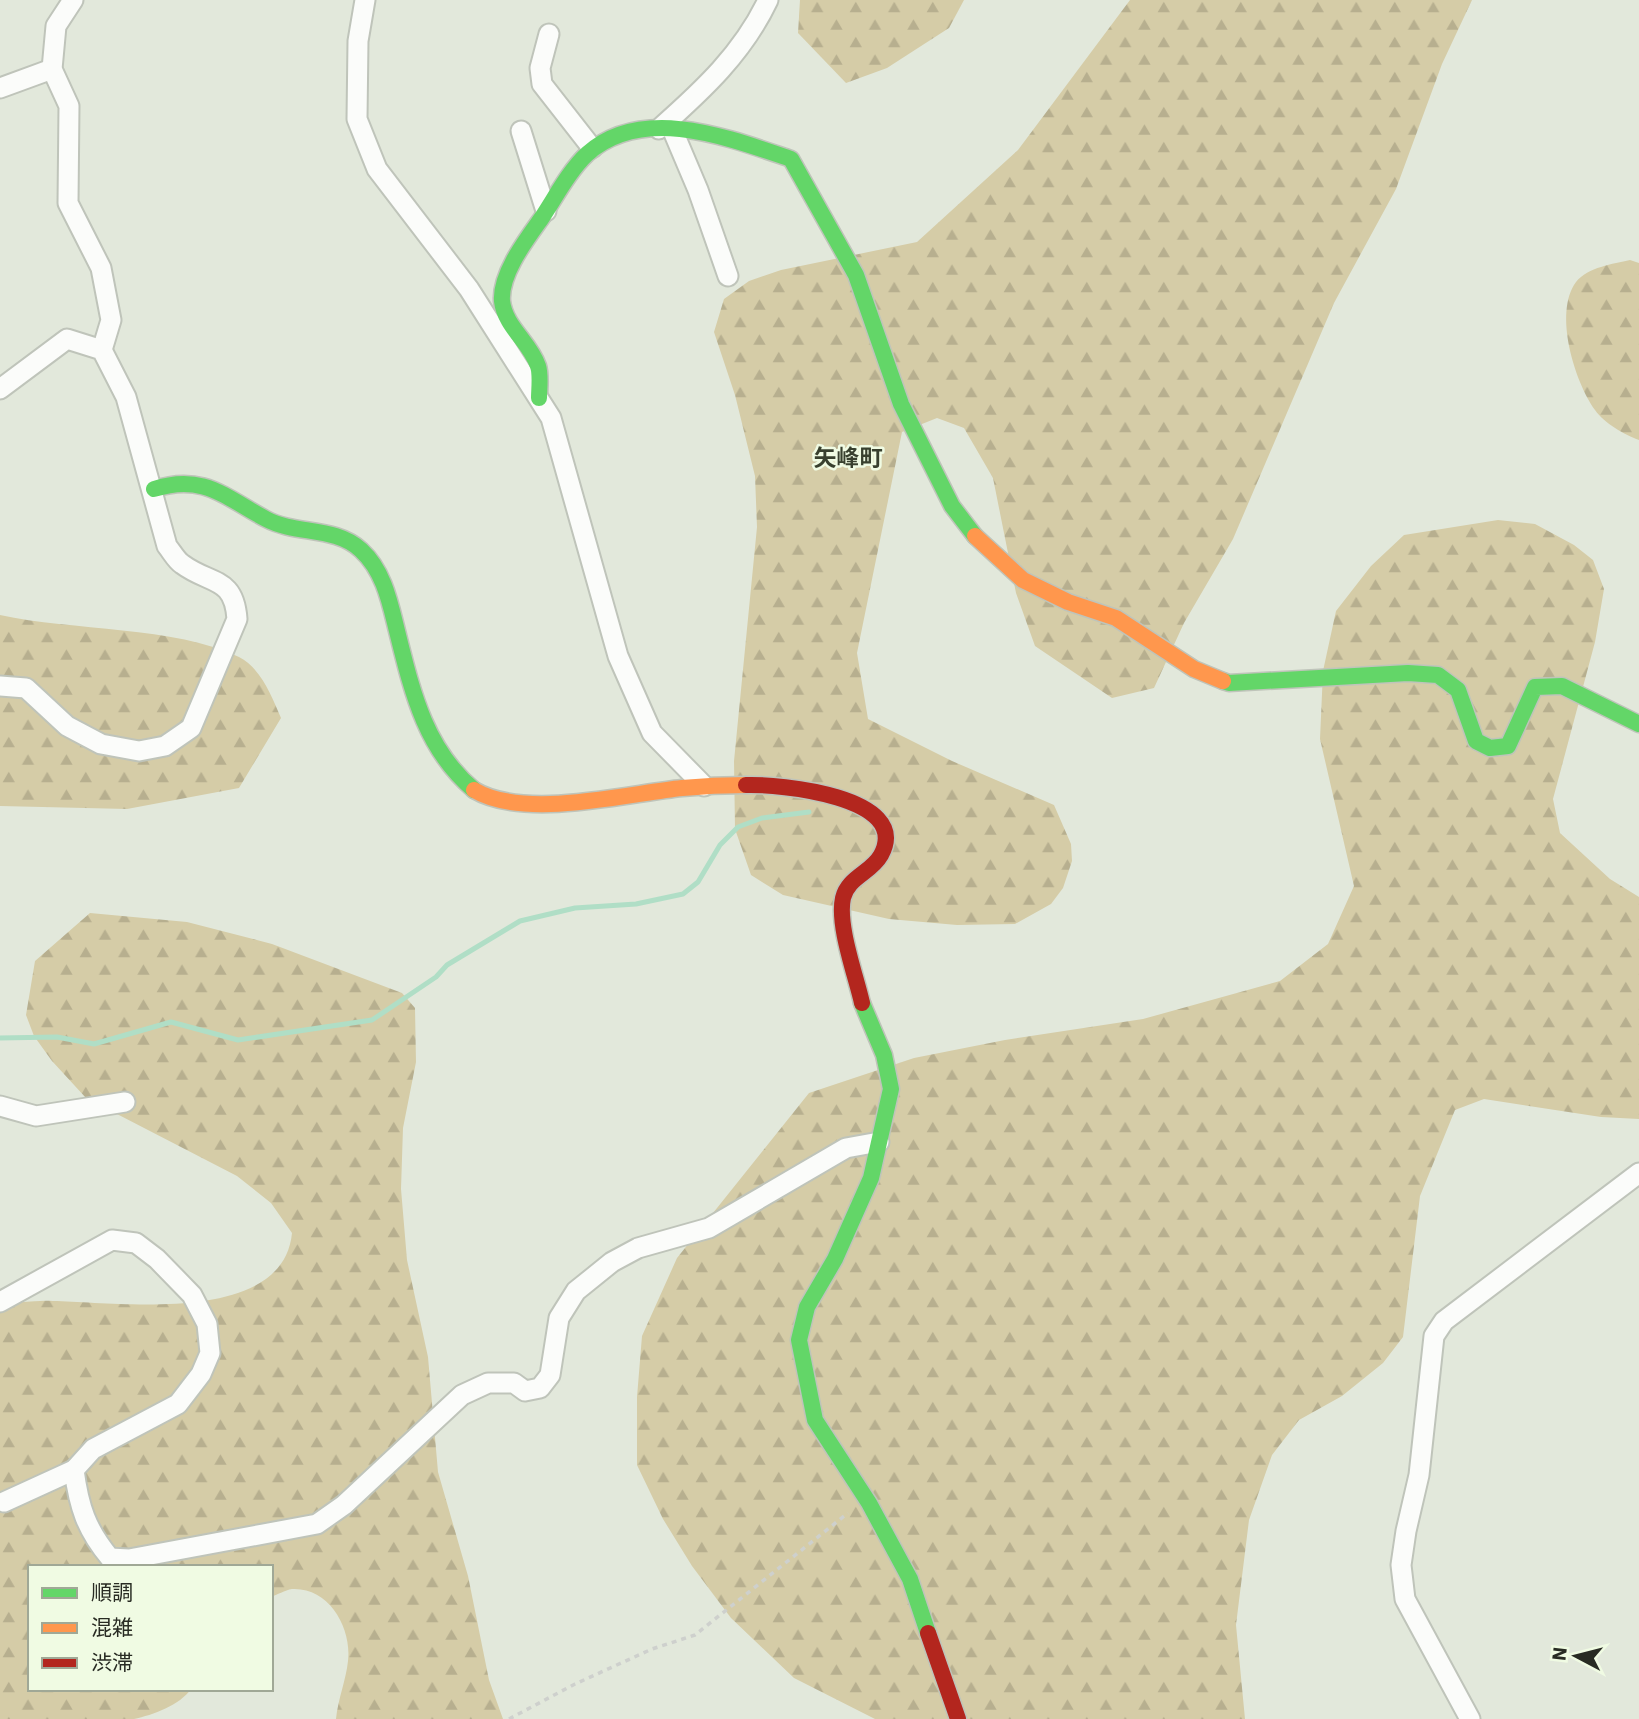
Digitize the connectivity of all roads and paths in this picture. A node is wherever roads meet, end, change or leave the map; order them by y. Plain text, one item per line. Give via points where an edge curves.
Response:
1 (73, 0) edge
2 (365, 0) edge
3 (768, 0) edge
4 (549, 34) dead end
5 (52, 69) junction
6 (0, 88) edge
7 (666, 130) junction
8 (522, 131) dead end
9 (592, 148) junction
10 (547, 211) junction
11 (728, 276) dead end
12 (102, 350) junction
13 (0, 388) edge
14 (539, 398) junction
15 (154, 489) junction
16 (0, 686) edge
17 (1639, 724) edge
18 (704, 786) junction
19 (125, 1101) dead end
20 (0, 1106) edge
21 (879, 1142) junction
22 (1639, 1173) edge
23 (0, 1302) edge
24 (74, 1470) junction
25 (4, 1502) dead end
26 (858, 1506) dead end
27 (509, 1719) edge
28 (958, 1719) edge
29 (1470, 1719) edge

1 - 5 street via 57,26
2 - 14 street via 358,41 357,119 377,169 469,289
3 - 7 street via 753,31
4 - 9 street via 540,68 542,84
5 - 6 street
5 - 12 street via 69,106 68,203 101,268 111,320
7 - 9 street via 638,128
7 - 11 street via 698,190
7 - 17 street via 747,144 791,159 856,275 901,404 952,506 982,545 1023,580 1116,618 1194,669 1229,683 1438,675 1458,690 1476,741 1490,748 1508,746 1518,734 1526,699 1535,687 1562,686
8 - 10 street
9 - 10 street
10 - 14 street via 505,281 502,300 508,320 538,366
12 - 13 street via 67,339
12 - 15 street via 126,397
14 - 18 street via 551,418 618,656 652,733
15 - 16 street via 167,547 181,563 228,587 236,602 237,619 191,728 165,746 139,751 101,744 67,726 26,688
15 - 18 street via 182,481 199,483 278,525 325,533 359,548 383,578 421,718 440,755 476,792 500,802 537,803
18 - 21 street via 790,786 857,803 876,815 885,851 879,862 847,885 841,900 864,1011 884,1055 891,1089
19 - 20 street via 36,1115
21 - 24 street via 846,1148 709,1228 638,1248 612,1262 576,1291 559,1318 550,1375 540,1388 524,1391 514,1383 488,1383 462,1395 344,1505 317,1524 129,1559 110,1558 90,1534
21 - 28 street via 871,1178 835,1259 807,1307 799,1340 815,1420 869,1503 910,1579
22 - 29 street via 1454,1313 1434,1336 1419,1475 1401,1565 1405,1599
23 - 24 street via 112,1240 136,1243 157,1259 192,1295 207,1324 210,1353 201,1374 178,1404 93,1449
24 - 25 street
26 - 27 path via 695,1635 652,1649

